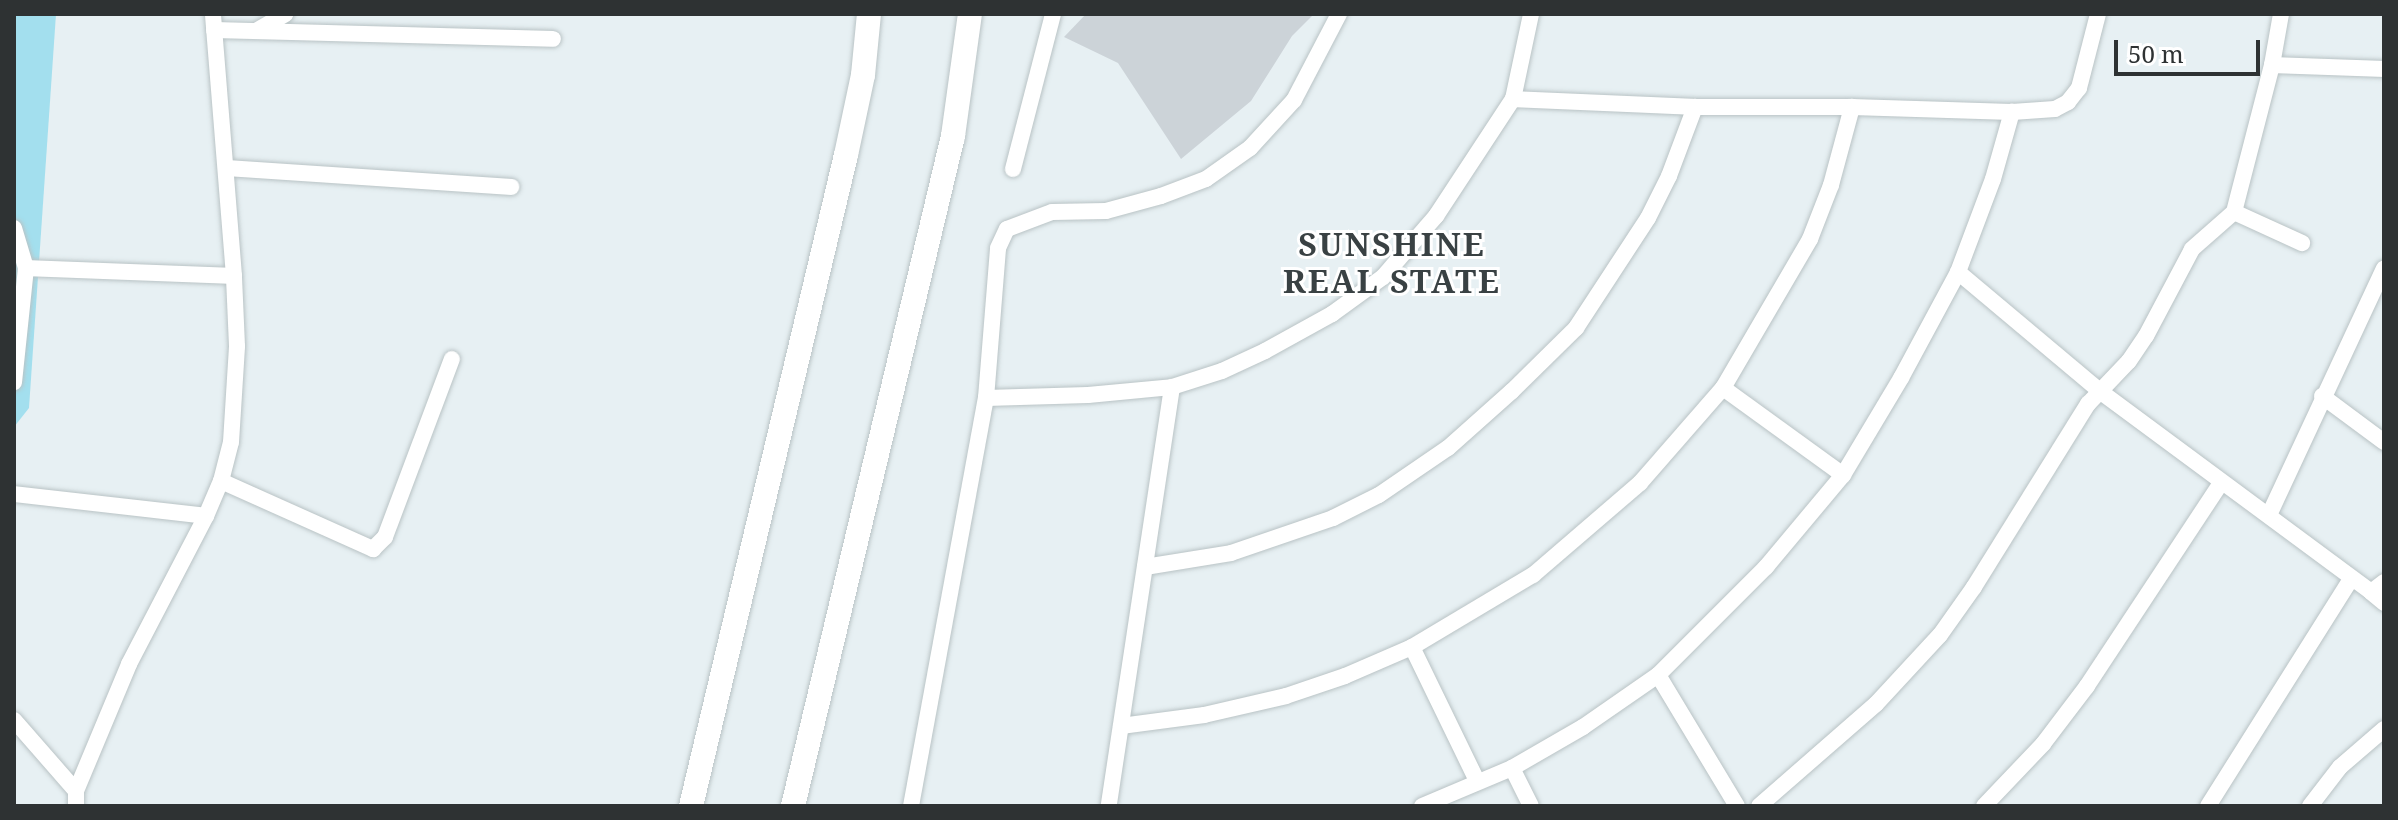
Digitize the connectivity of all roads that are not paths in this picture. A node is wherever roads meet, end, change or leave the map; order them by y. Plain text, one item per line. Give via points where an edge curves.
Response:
1 (286, 14) edge
2 (869, 14) edge
3 (970, 14) edge
4 (1053, 14) edge
5 (1339, 14) edge
6 (1531, 14) edge
7 (2098, 14) edge
8 (2281, 14) edge
9 (214, 22) edge
10 (256, 31) junction
11 (553, 39) dead end
12 (2272, 65) junction
13 (2384, 69) edge
14 (1513, 99) junction
15 (1695, 107) junction
16 (1852, 107) junction
17 (2012, 112) junction
18 (227, 168) junction
19 (1013, 169) dead end
20 (511, 187) dead end
21 (2234, 212) junction
22 (14, 228) edge
23 (2302, 243) dead end
24 (26, 268) junction
25 (2384, 268) edge
26 (1958, 272) junction
27 (234, 276) junction
28 (17, 343) edge
29 (452, 359) dead end
30 (14, 382) edge
31 (1172, 387) junction
32 (1723, 388) junction
33 (2101, 392) junction
34 (2322, 396) junction
35 (986, 398) junction
36 (2384, 442) edge
37 (1843, 475) junction
38 (221, 481) junction
39 (2220, 484) junction
40 (14, 494) edge
41 (2269, 515) junction
42 (206, 516) junction
43 (1145, 567) junction
44 (2351, 579) junction
45 (2380, 592) edge
46 (1412, 647) junction
47 (1658, 675) junction
48 (14, 720) edge
49 (1121, 726) junction
50 (2384, 729) edge
51 (1512, 768) junction
52 (1477, 781) junction
53 (76, 798) edge
54 (691, 806) edge
55 (793, 806) edge
56 (911, 806) edge
57 (1109, 806) edge
58 (1422, 806) edge
59 (1531, 806) edge
60 (1737, 806) edge
61 (1759, 806) edge
62 (1984, 806) edge
63 (2208, 806) edge
64 (2310, 806) edge

1 - 10 street
2 - 54 main road via 863,75 843,170
3 - 55 main road via 949,151
4 - 19 street
5 - 35 street via 1294,100 1250,148 1206,179 1106,211 1052,212 1007,229 998,248
6 - 14 street
7 - 17 street via 2079,88 2068,102 2055,109
8 - 12 street
9 - 10 street
9 - 18 street
10 - 11 street
12 - 13 street
12 - 21 street
14 - 15 street
14 - 31 street via 1436,216 1383,277 1332,314 1265,351
15 - 16 street
15 - 43 street via 1648,218 1576,328 1448,448 1379,495 1333,518 1231,553
16 - 17 street
16 - 32 street via 1810,239
17 - 26 street
18 - 20 street
18 - 27 street
21 - 23 street
21 - 33 street via 2192,249 2146,336
22 - 24 street
24 - 27 street
24 - 28 street
25 - 34 street
26 - 33 street
26 - 37 street
27 - 38 street via 235,393
28 - 30 street
29 - 38 street via 385,537 373,549
31 - 35 street
31 - 43 street
32 - 37 street
32 - 46 street via 1640,483 1575,542 1522,582
33 - 39 street
33 - 61 street via 2088,404 1940,635 1876,704
34 - 36 street
34 - 41 street
35 - 56 street
37 - 47 street via 1766,567
38 - 42 street
39 - 41 street
39 - 62 street via 2087,686 2043,744
40 - 42 street
41 - 44 street
42 - 53 street via 129,664
43 - 49 street
44 - 45 street
44 - 63 street
46 - 49 street via 1286,696 1204,715
46 - 52 street
47 - 51 street
47 - 60 street
48 - 53 street
49 - 57 street
50 - 64 street via 2340,767
51 - 52 street
51 - 59 street
52 - 58 street

